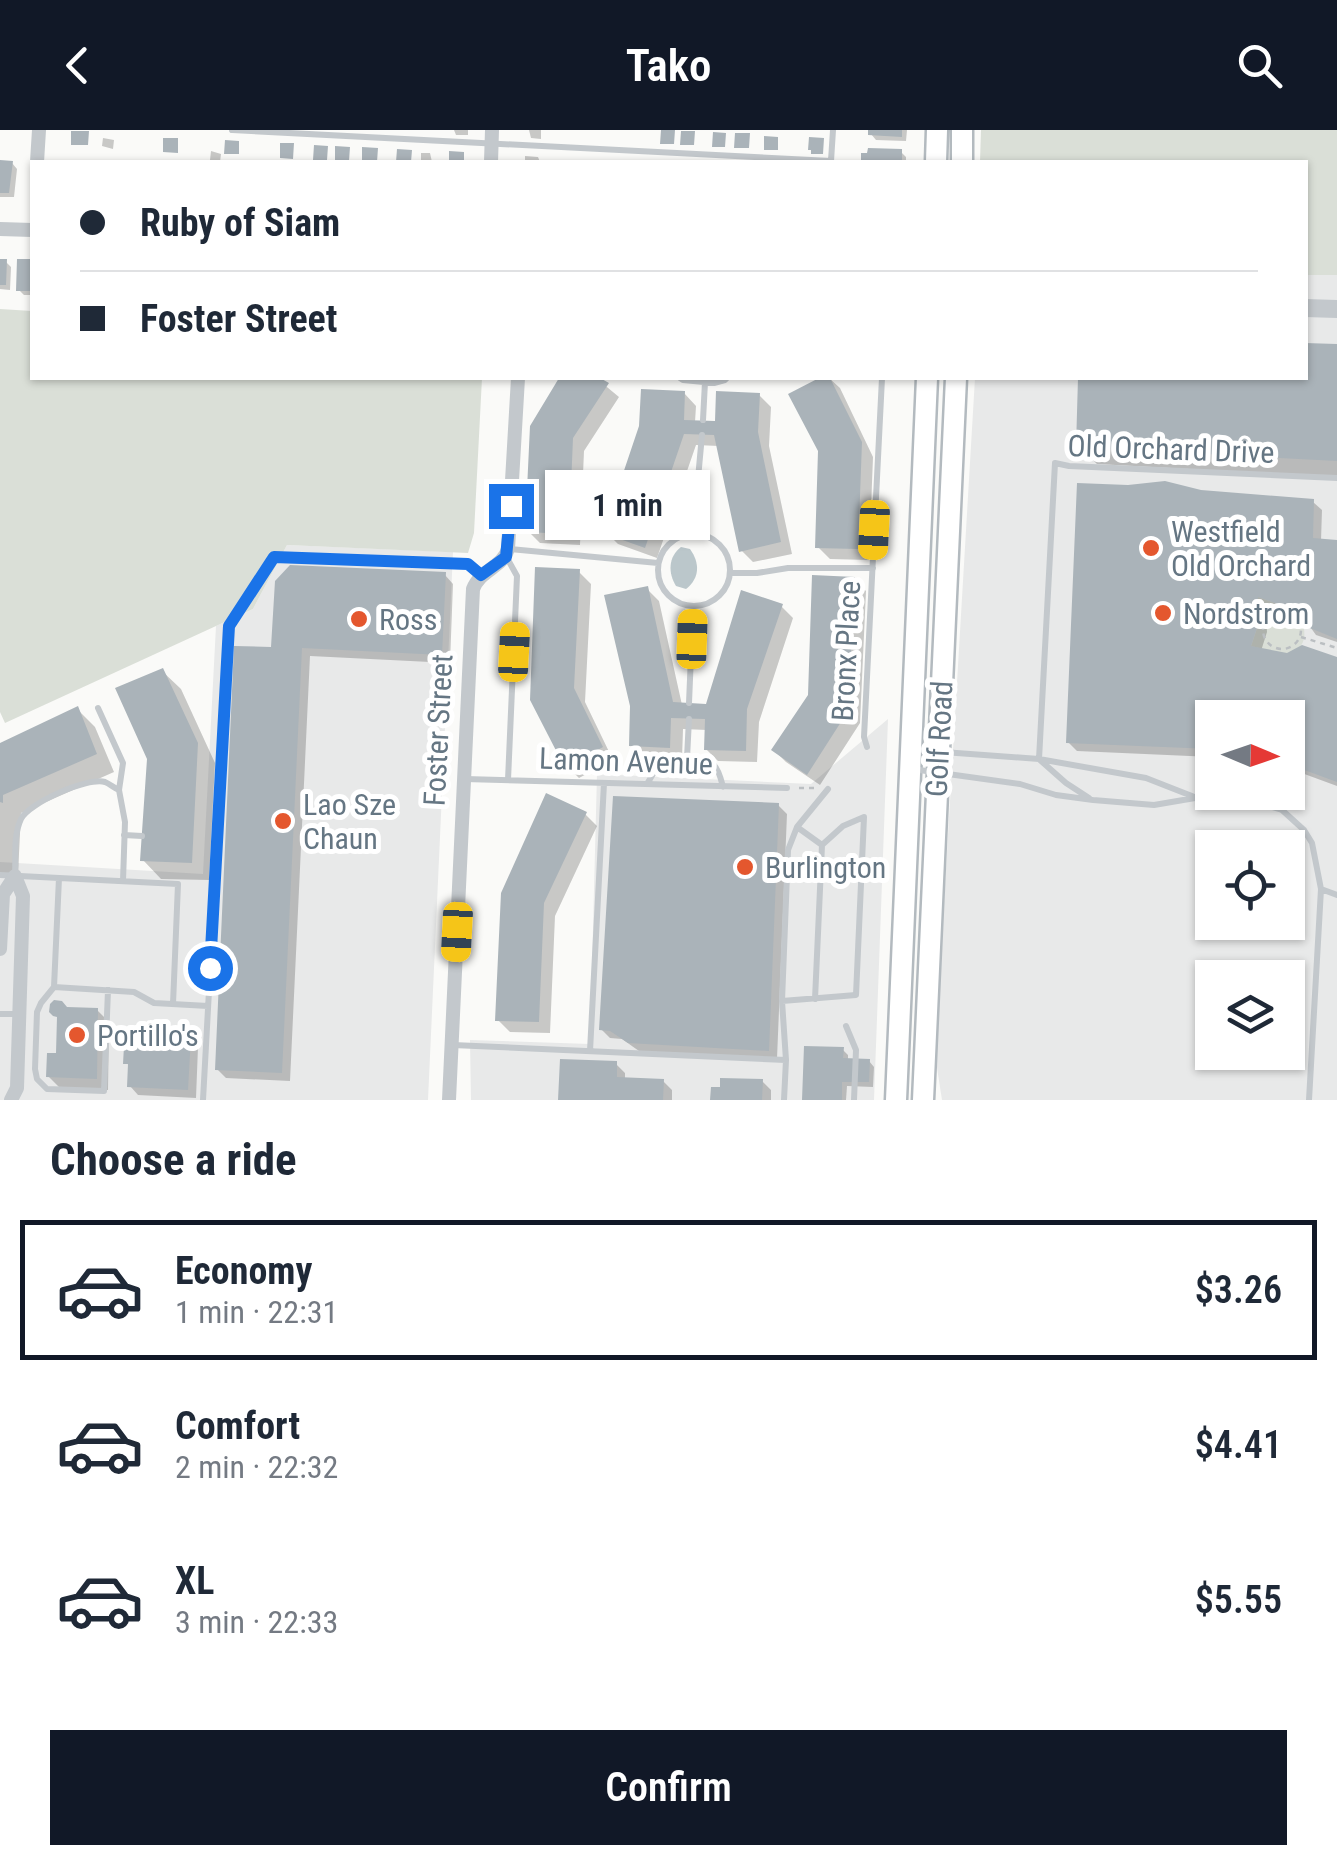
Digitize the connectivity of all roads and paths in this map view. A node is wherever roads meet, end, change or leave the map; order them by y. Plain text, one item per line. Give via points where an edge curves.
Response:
1 (39, 130) edge
2 (232, 130) edge
3 (833, 130) edge
4 (937, 130) edge
5 (962, 130) edge
6 (492, 137) edge
7 (37, 160) edge
8 (805, 160) edge
9 (832, 160) edge
10 (936, 160) edge
11 (962, 160) edge
12 (0, 229) edge
13 (30, 230) edge
14 (1308, 308) edge
15 (1337, 309) edge
16 (518, 380) edge
17 (683, 380) edge
18 (725, 380) edge
19 (882, 380) edge
20 (928, 380) edge
21 (956, 380) edge
22 (705, 382) junction
23 (703, 420) dead end
24 (702, 435) dead end
25 (1337, 478) edge
26 (693, 534) junction
27 (507, 553) junction
28 (658, 563) junction
29 (873, 568) junction
30 (730, 573) junction
31 (481, 575) junction
32 (693, 607) junction
33 (1300, 636) junction
34 (1337, 648) edge
35 (690, 703) dead end
36 (98, 708) dead end
37 (689, 718) dead end
38 (867, 747) dead end
39 (687, 758) junction
40 (1039, 759) junction
41 (938, 762) junction
42 (911, 769) junction
43 (464, 779) junction
44 (508, 780) junction
45 (604, 783) junction
46 (647, 784) junction
47 (724, 786) junction
48 (786, 788) joint
49 (828, 788) joint
50 (119, 790) junction
51 (1195, 797) edge
52 (1195, 798) edge
53 (1093, 800) junction
54 (1282, 810) edge
55 (797, 826) junction
56 (124, 835) junction
57 (142, 836) dead end
58 (822, 845) junction
59 (8, 875) edge
60 (59, 878) junction
61 (123, 881) junction
62 (1320, 889) junction
63 (1337, 895) edge
64 (0, 949) edge
65 (54, 987) junction
66 (108, 990) junction
67 (815, 999) junction
68 (782, 1001) junction
69 (173, 1004) junction
70 (208, 1006) junction
71 (0, 1014) edge
72 (18, 1014) junction
73 (846, 1026) dead end
74 (452, 1044) junction
75 (590, 1051) junction
76 (786, 1060) junction
77 (5, 1099) edge
78 (203, 1100) edge
79 (449, 1100) edge
80 (784, 1100) edge
81 (854, 1100) edge
82 (896, 1100) edge
83 (923, 1100) edge
84 (1309, 1100) edge

1 - 7 street
2 - 6 lane
3 - 9 lane
4 - 10 main road
5 - 11 main road
6 - 8 lane
12 - 13 street
14 - 15 street
16 - 27 street
17 - 22 lane
18 - 22 lane
19 - 29 lane, Bronx Place
20 - 42 main road, Golf Road
21 - 41 main road, Golf Road
22 - 23 lane
24 - 26 lane
25 - 40 lane, Old Orchard Drive via 1055,463
26 - 28 lane via 667,545
26 - 30 lane via 720,545
27 - 28 lane
27 - 31 street
27 - 44 lane via 518,576
28 - 32 lane via 665,593
29 - 30 lane
29 - 38 lane, Bronx Place
30 - 32 lane via 714,600
31 - 43 street, Foster Street via 473,589
31 - 70 lane via 468,564 274,557 229,626
32 - 35 lane
33 - 33 path via 1279,650 1265,640 1263,627 1269,616 1288,612 1298,620
33 - 34 path
36 - 50 lane via 124,763
37 - 39 lane
39 - 46 lane via 661,763
39 - 47 lane via 710,760
40 - 41 lane
40 - 51 lane via 1146,778
40 - 53 lane
41 - 42 lane
41 - 53 lane
41 - 83 main road, Golf Road
42 - 82 main road, Golf Road
43 - 44 lane, Lamon Avenue
43 - 74 street, Foster Street
44 - 45 lane, Lamon Avenue
45 - 46 lane, Lamon Avenue
45 - 75 lane
46 - 47 lane, Lamon Avenue
47 - 48 lane, Lamon Avenue
48 - 49 path
49 - 55 lane
50 - 56 lane
50 - 59 lane via 104,782 81,784 22,815
52 - 53 lane via 1154,805
54 - 62 lane via 1312,843
55 - 58 lane
55 - 68 lane via 788,850
56 - 57 lane
56 - 61 lane
58 - 67 lane
58 - 67 lane via 864,817 856,995
59 - 60 lane
59 - 64 street
59 - 72 street via 23,896
60 - 61 lane
60 - 65 lane
61 - 69 lane via 178,884
62 - 63 lane
62 - 84 lane
65 - 66 lane
65 - 66 lane via 37,1012 35,1069 47,1089 104,1090
66 - 69 lane
67 - 68 lane
68 - 76 lane
69 - 70 lane
70 - 78 lane
71 - 72 lane
72 - 77 street via 17,1088
73 - 81 lane via 856,1050
74 - 75 lane
74 - 79 street, Foster Street
75 - 76 lane
76 - 80 lane

